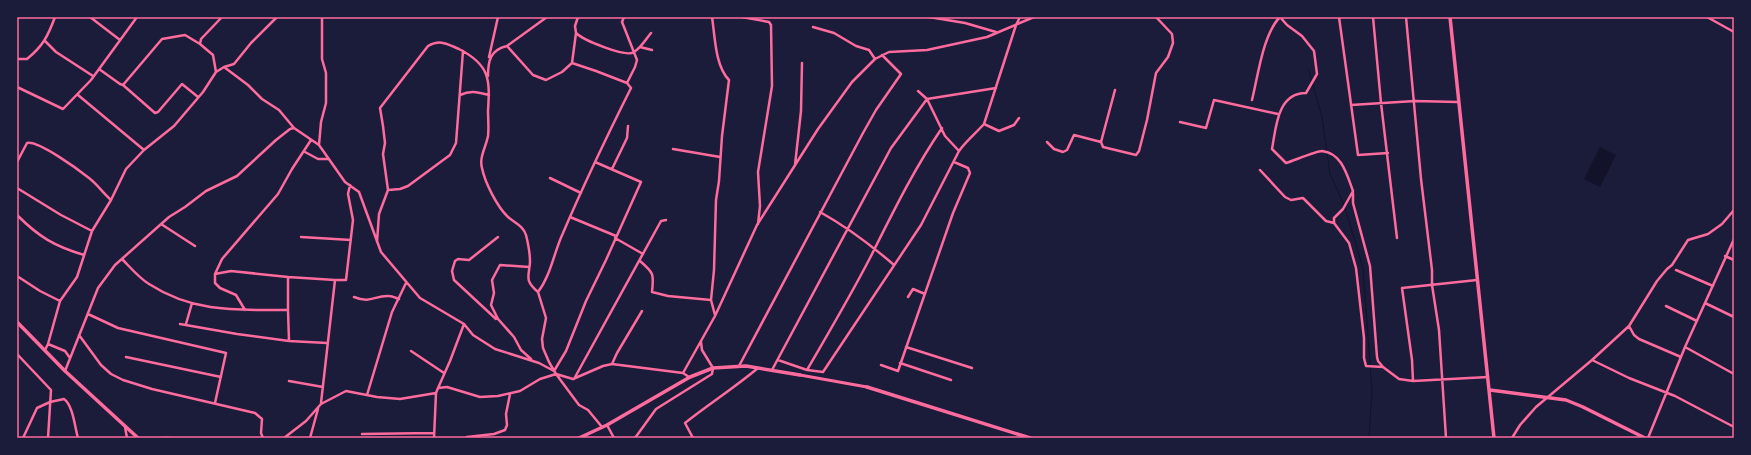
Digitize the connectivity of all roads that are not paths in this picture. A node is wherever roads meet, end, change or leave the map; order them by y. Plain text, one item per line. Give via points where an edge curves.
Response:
1 (55, 17) edge
2 (90, 17) edge
3 (137, 17) edge
4 (222, 17) edge
5 (277, 17) edge
6 (322, 17) edge
7 (498, 17) edge
8 (547, 17) edge
9 (578, 17) edge
10 (624, 17) edge
11 (712, 17) edge
12 (742, 17) edge
13 (929, 17) edge
14 (1020, 17) edge
15 (1034, 17) edge
16 (1156, 17) edge
17 (1280, 17) edge
18 (1339, 17) edge
19 (1373, 17) edge
20 (1406, 17) edge
21 (1450, 17) edge
22 (1707, 17) edge
23 (1016, 25) junction
24 (813, 27) dead end
25 (996, 32) junction
26 (1734, 32) edge
27 (651, 33) dead end
28 (576, 34) junction
29 (45, 40) junction
30 (120, 40) junction
31 (200, 44) junction
32 (507, 46) junction
33 (640, 47) junction
34 (652, 50) dead end
35 (463, 51) junction
36 (634, 53) junction
37 (882, 55) junction
38 (489, 58) junction
39 (17, 59) edge
40 (875, 59) junction
41 (572, 63) junction
42 (802, 63) dead end
43 (224, 66) junction
44 (99, 69) junction
45 (216, 72) junction
46 (93, 76) junction
47 (488, 76) junction
48 (627, 83) junction
49 (123, 85) junction
50 (17, 87) edge
51 (996, 88) junction
52 (1115, 90) dead end
53 (918, 91) dead end
54 (78, 95) junction
55 (489, 95) junction
56 (459, 96) junction
57 (198, 97) junction
58 (927, 99) junction
59 (1252, 100) dead end
60 (1415, 101) junction
61 (1381, 102) junction
62 (1458, 102) junction
63 (1350, 105) junction
64 (1278, 114) junction
65 (1019, 118) dead end
66 (1180, 122) dead end
67 (984, 124) junction
68 (628, 126) dead end
69 (294, 128) junction
70 (942, 128) junction
71 (312, 140) junction
72 (1047, 142) dead end
73 (1101, 142) junction
74 (319, 146) junction
75 (673, 149) dead end
76 (144, 150) junction
77 (959, 151) junction
78 (305, 152) junction
79 (1388, 153) junction
80 (720, 157) junction
81 (329, 159) junction
82 (17, 162) edge
83 (595, 162) junction
84 (954, 162) junction
85 (794, 167) junction
86 (612, 169) junction
87 (1260, 170) dead end
88 (550, 178) dead end
89 (350, 185) junction
90 (17, 188) edge
91 (388, 190) junction
92 (1353, 191) junction
93 (581, 193) junction
94 (111, 200) junction
95 (1734, 210) edge
96 (820, 212) junction
97 (17, 215) edge
98 (570, 216) junction
99 (666, 220) dead end
100 (1334, 223) junction
101 (161, 224) junction
102 (758, 225) junction
103 (848, 228) junction
104 (92, 231) junction
105 (301, 237) dead end
106 (498, 237) dead end
107 (615, 237) junction
108 (1397, 238) dead end
109 (1734, 239) edge
110 (350, 240) junction
111 (195, 246) dead end
112 (874, 248) junction
113 (381, 252) junction
114 (643, 254) junction
115 (84, 255) junction
116 (1726, 256) junction
117 (122, 259) junction
118 (1734, 260) edge
119 (640, 262) junction
120 (894, 265) junction
121 (529, 267) junction
122 (1676, 270) dead end
123 (215, 274) junction
124 (17, 276) edge
125 (288, 277) junction
126 (335, 280) junction
127 (1477, 280) junction
128 (406, 283) junction
129 (1432, 285) junction
130 (1712, 286) junction
131 (538, 292) junction
132 (925, 294) junction
133 (354, 297) dead end
134 (908, 297) dead end
135 (399, 298) junction
136 (711, 300) junction
137 (60, 301) junction
138 (192, 303) junction
139 (1705, 303) junction
140 (1666, 306) dead end
141 (245, 310) junction
142 (288, 310) junction
143 (642, 311) dead end
144 (88, 314) junction
145 (715, 316) junction
146 (1734, 317) edge
147 (1697, 321) junction
148 (17, 322) edge
149 (501, 323) junction
150 (180, 324) dead end
151 (186, 324) junction
152 (464, 324) junction
153 (1629, 326) junction
154 (79, 335) junction
155 (289, 341) junction
156 (701, 342) junction
157 (327, 343) junction
158 (48, 344) junction
159 (1685, 347) junction
160 (906, 348) junction
161 (44, 351) junction
162 (411, 351) dead end
163 (17, 354) edge
164 (126, 357) dead end
165 (1681, 357) junction
166 (70, 358) junction
167 (778, 360) junction
168 (1592, 360) junction
169 (533, 361) junction
170 (900, 363) junction
171 (612, 364) junction
172 (881, 365) dead end
173 (739, 366) junction
174 (1383, 367) junction
175 (713, 368) junction
176 (758, 368) junction
177 (972, 368) dead end
178 (772, 370) junction
179 (807, 370) junction
180 (65, 371) junction
181 (554, 371) junction
182 (444, 373) junction
183 (683, 373) junction
184 (556, 374) junction
185 (1734, 374) edge
186 (800, 375) joint
187 (221, 377) junction
188 (690, 377) junction
189 (1488, 377) junction
190 (573, 379) junction
191 (951, 380) dead end
192 (1443, 380) junction
193 (289, 382) dead end
194 (1413, 382) junction
195 (323, 387) junction
196 (867, 387) joint
197 (438, 388) junction
198 (1490, 390) junction
199 (436, 392) junction
200 (510, 394) junction
201 (1667, 394) junction
202 (367, 395) junction
203 (1547, 396) junction
204 (50, 402) junction
205 (215, 403) junction
206 (321, 404) junction
207 (318, 408) junction
208 (607, 425) junction
209 (124, 426) junction
210 (602, 427) junction
211 (1734, 427) edge
212 (434, 433) junction
213 (362, 434) dead end
214 (467, 437) edge
215 (23, 438) edge
216 (48, 438) edge
217 (78, 438) edge
218 (126, 438) edge
219 (138, 438) edge
220 (162, 438) edge
221 (170, 438) edge
222 (263, 438) edge
223 (284, 438) edge
224 (310, 438) edge
225 (434, 438) edge
226 (579, 438) edge
227 (614, 438) edge
228 (635, 438) edge
229 (693, 438) edge
230 (1030, 438) edge
231 (1446, 438) edge
232 (1494, 438) edge
233 (1512, 438) edge
234 (1646, 438) edge

1 - 29 street
2 - 30 street
3 - 30 street
4 - 31 street via 201,39
5 - 43 street via 234,64
6 - 74 street via 326,103 320,127
7 - 38 street
8 - 32 street
9 - 28 street
10 - 36 street via 622,22
11 - 80 street via 718,56 723,74 729,80
12 - 102 street via 769,22 771,25 772,86 758,172
13 - 25 street via 965,23
14 - 23 street
15 - 23 street
16 - 73 street via 1172,34 1173,43 1168,57 1156,73 1139,151 1136,155 1103,147
17 - 59 street via 1273,24
17 - 64 street via 1302,36 1314,51 1317,74 1306,93 1299,93 1286,101
18 - 63 street
19 - 61 street
20 - 60 street
21 - 62 main road
22 - 26 street
23 - 25 street
23 - 51 street
24 - 40 street via 834,33 868,50
25 - 37 street via 988,37 927,50 889,52
27 - 33 street
28 - 36 street via 601,46 629,54
28 - 41 street
29 - 39 street via 27,59
29 - 46 street via 56,52
30 - 44 street
31 - 45 street via 213,55
31 - 49 street via 185,35 162,39
32 - 38 street via 499,48
32 - 41 street via 533,75 546,80 562,72
33 - 34 street
33 - 36 street
35 - 47 street via 476,59
35 - 56 street
35 - 91 street via 440,41 428,46 380,108 384,126 383,154
36 - 48 street via 637,60
37 - 40 street
37 - 96 street via 901,74 876,110
38 - 47 street
40 - 85 street via 852,82 818,128
41 - 48 street
42 - 85 street via 801,111
43 - 45 street
43 - 69 street via 262,99 279,110
44 - 46 street
44 - 49 street
45 - 57 street
46 - 54 street
47 - 55 street
48 - 83 street via 631,88
49 - 57 street via 155,113 182,84
50 - 54 street via 63,108
51 - 58 street
51 - 67 street
52 - 73 street
53 - 58 street
54 - 76 street
55 - 56 street via 468,91
55 - 121 street via 488,135 481,160 482,169 498,204 526,234
56 - 91 street via 456,143 450,155 408,186
57 - 76 street via 165,135
58 - 70 street
58 - 103 street via 891,148
60 - 61 street
60 - 62 street
60 - 129 street
61 - 63 street
61 - 79 street
62 - 127 main road
63 - 79 street via 1358,155
64 - 66 street via 1214,100 1206,128
64 - 92 street via 1272,150 1286,163 1321,151 1335,155 1343,165
65 - 67 street via 1014,125 999,131
67 - 77 street
68 - 86 street via 627,138
69 - 71 street
69 - 101 street via 276,140 238,176 206,191
70 - 77 street via 945,136
70 - 112 street via 924,154
71 - 74 street
71 - 78 street
72 - 73 street via 1062,152 1067,150 1074,135
74 - 81 street
75 - 80 street
76 - 94 street via 126,169
77 - 84 street
78 - 81 street via 318,159
78 - 123 street via 278,194 222,259
79 - 108 street
80 - 136 street
81 - 89 street via 345,182
82 - 94 street via 30,142 85,176
83 - 86 street
83 - 93 street
84 - 120 street via 921,225
84 - 132 street via 968,168 970,173
85 - 102 street
86 - 107 street via 641,182
87 - 100 street via 1286,197 1291,200 1303,198 1326,221
88 - 93 street
89 - 110 street via 348,194 353,220
89 - 113 street via 359,192
90 - 104 street
91 - 113 street via 379,214 377,242
92 - 100 street via 1343,209 1334,218
92 - 174 street via 1353,203 1370,266 1377,357
93 - 98 street
94 - 104 street
95 - 153 street via 1722,224 1708,234 1688,240
96 - 103 street
96 - 173 street
97 - 115 street via 40,237
98 - 107 street
98 - 131 street via 544,283
99 - 114 street via 661,221
100 - 174 street via 1349,243 1356,268 1366,366
101 - 111 street
101 - 117 street
102 - 145 street
103 - 112 street
103 - 167 street
104 - 115 street
105 - 110 street
106 - 149 street via 469,260 455,261 452,271 454,280
107 - 114 street
107 - 181 street via 566,351
109 - 116 street
110 - 126 street via 346,280
112 - 120 street
112 - 179 street
113 - 128 street
114 - 119 street
115 - 137 street via 77,277
116 - 118 street
116 - 130 street
117 - 138 street via 148,284
117 - 144 street via 98,288
119 - 136 street via 654,277 652,292
119 - 190 street
120 - 179 street via 824,372
121 - 131 street via 528,280
121 - 149 street via 500,266 492,280 492,305
122 - 130 street
123 - 125 street via 231,271
123 - 141 street via 215,283 236,295
124 - 137 street
125 - 126 street
125 - 142 street
126 - 157 street
127 - 129 street
127 - 189 main road
128 - 135 street
128 - 152 street via 420,298
129 - 192 street
129 - 194 street via 1402,288
130 - 139 street
131 - 181 street via 546,318 543,348
132 - 134 street via 913,289
132 - 160 street
133 - 135 street via 361,300 389,296
135 - 202 street via 385,331
136 - 145 street
137 - 158 street
138 - 141 street via 214,309
138 - 151 street
139 - 146 street
139 - 147 street
140 - 147 street
141 - 142 street
142 - 155 street
143 - 171 street
144 - 154 street
144 - 187 street via 118,328 226,353
145 - 156 street
147 - 159 street
148 - 161 main road
149 - 169 street via 514,337 521,350
150 - 151 street
151 - 155 street via 200,329
152 - 169 street via 473,335 495,349
152 - 182 street
153 - 165 street via 1639,339
153 - 168 street
154 - 166 street
154 - 205 street via 101,365 123,380
155 - 157 street
156 - 175 street via 702,350
156 - 183 street
157 - 195 street
158 - 161 street
158 - 166 street via 65,351
159 - 165 street
159 - 185 street
160 - 170 street
160 - 177 street
161 - 180 main road
162 - 182 street
163 - 204 street via 51,390
164 - 187 street
165 - 201 street
166 - 180 street
167 - 178 street
167 - 179 street
168 - 201 street
168 - 203 street
169 - 181 street
170 - 172 street via 898,371
170 - 191 street
171 - 183 street
171 - 190 street
173 - 175 main road
173 - 176 main road
174 - 194 street via 1399,379
175 - 188 main road
175 - 228 street via 711,375 656,409
176 - 178 main road
176 - 229 street via 686,423
178 - 186 main road
180 - 209 main road
181 - 184 street
182 - 197 street
183 - 188 street
184 - 190 street
184 - 200 street
184 - 210 street via 579,405 588,410
186 - 196 street
187 - 205 street
188 - 208 main road
189 - 192 street
189 - 198 main road
192 - 194 street
192 - 231 street
193 - 195 street
195 - 206 street
196 - 230 main road
197 - 199 street
197 - 200 street via 447,387 480,397
198 - 203 main road
198 - 232 main road
199 - 202 street via 400,399
199 - 212 street
200 - 214 street via 505,430
201 - 211 street
201 - 234 street
202 - 206 street via 346,391
203 - 233 street via 1520,425
203 - 234 main road via 1583,406
204 - 215 street via 37,408
204 - 216 street
204 - 217 street via 64,399 67,401
205 - 222 street via 255,413 262,419
206 - 207 street
207 - 223 street
207 - 224 street
208 - 210 main road
208 - 227 street
209 - 218 street
209 - 219 main road
210 - 226 main road
212 - 213 street
212 - 225 street
220 - 221 street

